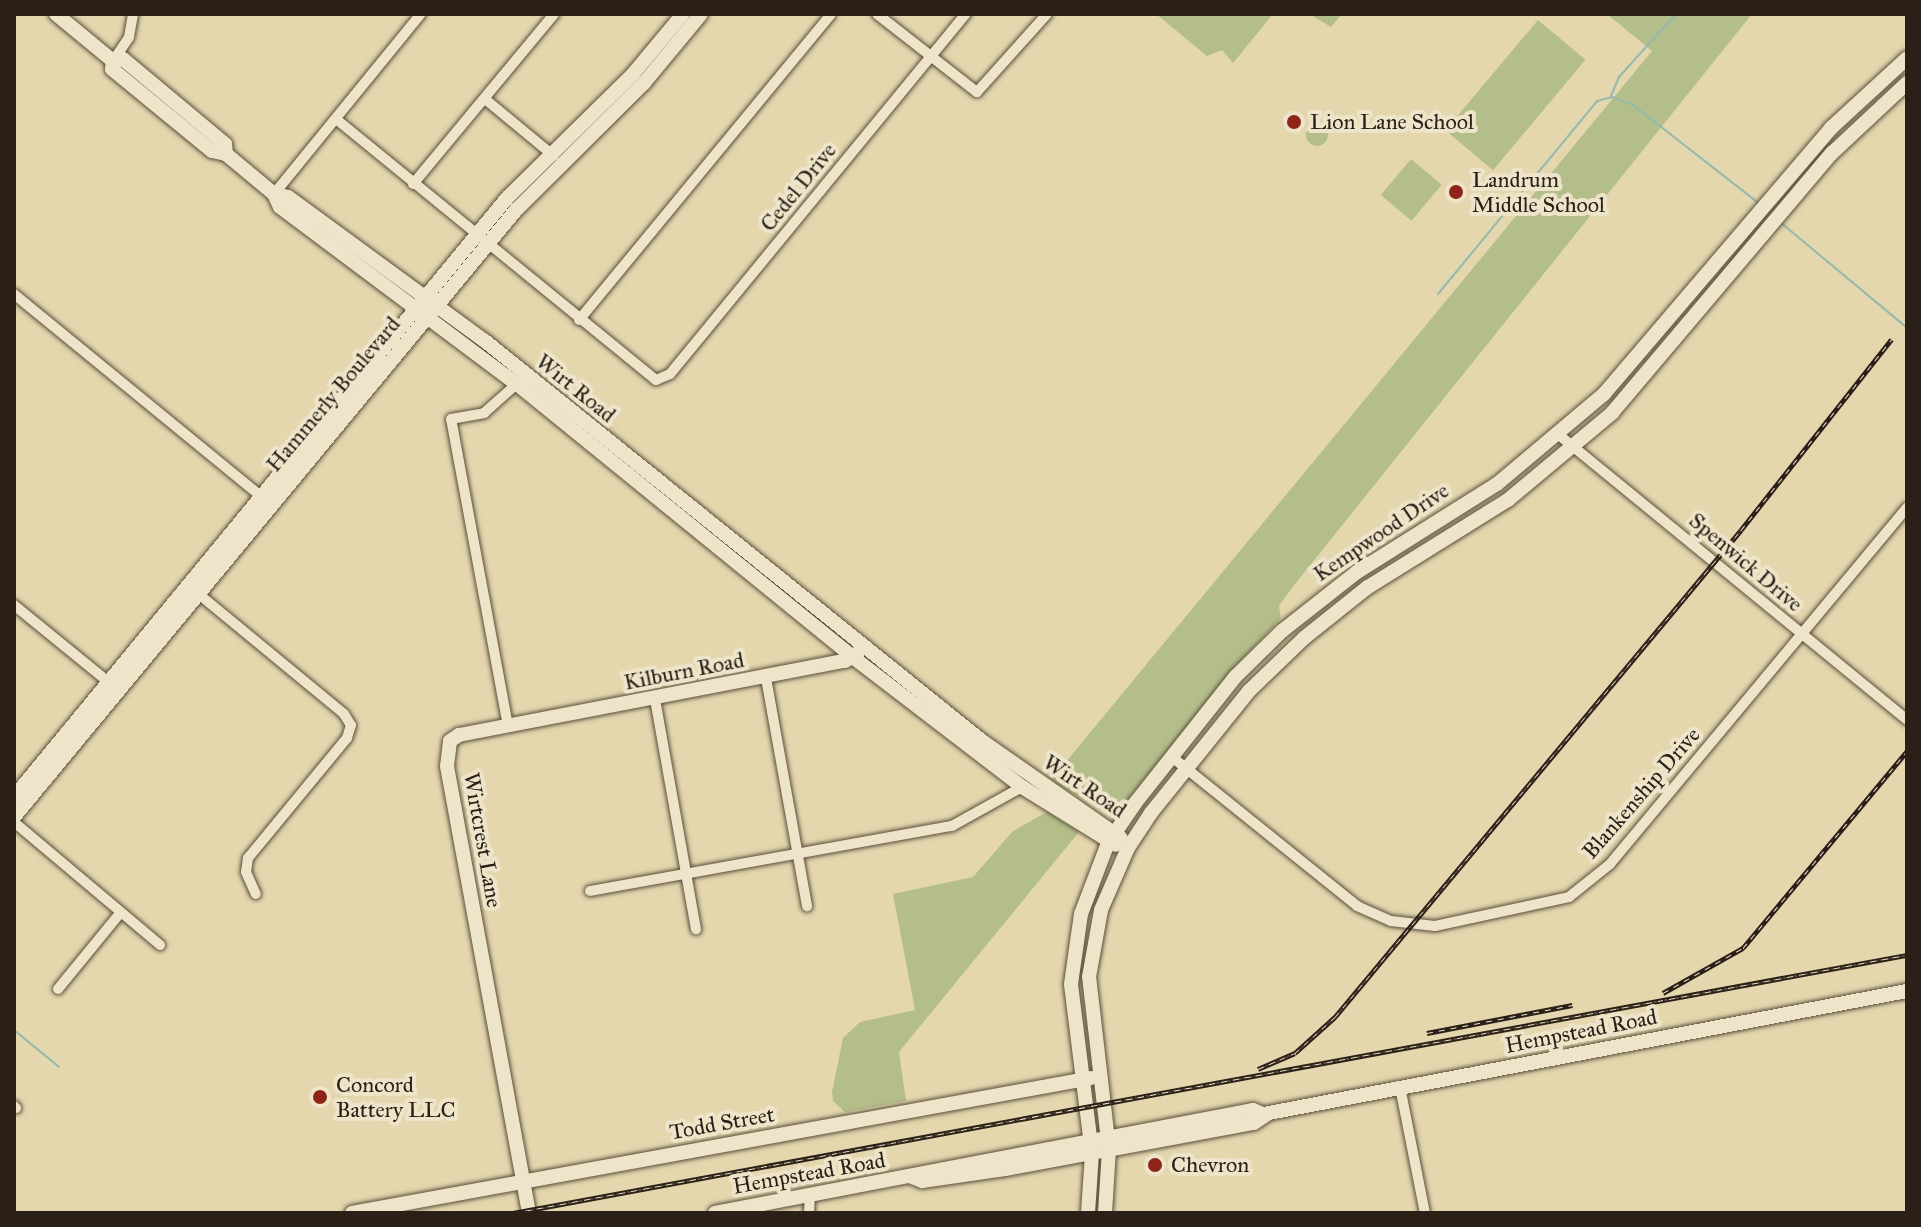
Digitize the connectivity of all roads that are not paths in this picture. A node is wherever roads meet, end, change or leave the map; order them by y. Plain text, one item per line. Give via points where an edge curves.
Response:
1 (56, 14) edge
2 (133, 14) edge
3 (421, 14) edge
4 (554, 14) edge
5 (683, 14) edge
6 (701, 14) edge
7 (831, 14) edge
8 (877, 14) edge
9 (966, 14) edge
10 (1047, 14) edge
11 (930, 58) junction
12 (1907, 58) edge
13 (113, 61) junction
14 (654, 61) junction
15 (1907, 83) edge
16 (485, 99) junction
17 (336, 119) junction
18 (557, 159) junction
19 (1789, 178) junction
20 (413, 184) junction
21 (1803, 189) junction
22 (274, 194) junction
23 (482, 240) junction
24 (14, 294) edge
25 (427, 306) junction
26 (1675, 315) junction
27 (579, 320) junction
28 (1689, 326) junction
29 (521, 380) junction
30 (1559, 435) junction
31 (1573, 446) junction
32 (266, 500) junction
33 (1907, 508) edge
34 (192, 589) junction
35 (14, 605) edge
36 (1801, 634) junction
37 (859, 652) junction
38 (766, 678) junction
39 (113, 685) junction
40 (655, 699) junction
41 (1907, 720) edge
42 (508, 726) junction
43 (1172, 757) junction
44 (1185, 768) junction
45 (1022, 787) junction
46 (14, 797) edge
47 (14, 819) edge
48 (1112, 837) junction
49 (1128, 848) junction
50 (798, 855) junction
51 (687, 876) junction
52 (590, 891) dead end
53 (256, 894) dead end
54 (807, 906) dead end
55 (121, 912) junction
56 (696, 929) dead end
57 (160, 945) dead end
58 (1074, 963) junction
59 (1092, 964) junction
60 (58, 989) dead end
61 (1907, 991) edge
62 (1100, 1076) junction
63 (1082, 1079) junction
64 (1400, 1087) junction
65 (1109, 1143) junction
66 (1091, 1146) junction
67 (522, 1182) junction
68 (810, 1196) junction
69 (352, 1213) edge
70 (529, 1213) edge
71 (715, 1213) edge
72 (809, 1213) edge
73 (1088, 1213) edge
74 (1105, 1213) edge
75 (1425, 1213) edge

1 - 13 main road, Wirt Road
2 - 13 street via 129,37
3 - 17 street
4 - 16 street
5 - 14 main road, Hammerly Boulevard
6 - 14 main road, Hammerly Boulevard
7 - 27 street
8 - 11 street
9 - 11 street, Cedel Drive
10 - 11 street via 977,92
11 - 27 street, Cedel Drive via 670,374 656,380
12 - 19 main road, Kempwood Drive via 1839,119
13 - 22 main road, Wirt Road via 123,59 225,144 226,154
14 - 18 main road, Hammerly Boulevard
15 - 21 main road, Kempwood Drive via 1869,115
16 - 18 street
16 - 20 street
17 - 20 street
17 - 22 street
18 - 23 main road, Hammerly Boulevard
19 - 21 main road
19 - 26 main road, Kempwood Drive
20 - 23 street
21 - 28 main road, Kempwood Drive
22 - 25 main road, Wirt Road via 288,197
23 - 25 main road, Hammerly Boulevard
23 - 27 street
24 - 32 street
25 - 29 main road, Wirt Road
25 - 32 main road, Hammerly Boulevard
26 - 28 main road
26 - 30 main road, Kempwood Drive
28 - 31 main road, Kempwood Drive via 1612,413
29 - 37 main road, Wirt Road
29 - 42 street via 484,413 451,419
30 - 31 street, Spenwick Drive
30 - 43 main road, Kempwood Drive via 1497,484 1313,604 1235,677
31 - 36 street, Spenwick Drive
31 - 44 main road, Kempwood Drive via 1508,500 1327,618 1249,691
32 - 34 main road, Hammerly Boulevard
33 - 36 street, Blankenship Drive
34 - 39 main road, Hammerly Boulevard
34 - 53 street via 351,725 347,738 246,865
35 - 39 street
36 - 41 street, Spenwick Drive
36 - 44 street, Blankenship Drive via 1610,864 1569,897 1512,910 1435,926 1391,921 1357,906
37 - 38 main road, Kilburn Road
37 - 45 main road, Wirt Road
37 - 48 main road, Wirt Road
38 - 40 main road, Kilburn Road
38 - 50 street
39 - 46 main road, Hammerly Boulevard
39 - 47 main road, Hammerly Boulevard
40 - 42 main road, Kilburn Road
40 - 51 street
42 - 67 main road, Wirtcrest Lane via 459,735 445,752
43 - 44 street, Blankenship Drive
43 - 48 main road, Kempwood Drive
44 - 49 main road, Kempwood Drive
45 - 48 main road, Wirt Road
45 - 50 street via 983,814 952,826
47 - 55 street
48 - 49 main road, Wirt Road
48 - 58 main road, Kempwood Drive via 1081,914
49 - 59 main road, Kempwood Drive via 1101,910
50 - 51 street
50 - 54 street
51 - 52 street
51 - 56 street
55 - 57 street
55 - 60 street
58 - 59 main road
58 - 63 main road, Kempwood Drive via 1073,1028
59 - 62 main road, Kempwood Drive
61 - 64 main road, Hempstead Road
62 - 63 main road, Todd Street
62 - 65 main road, Kempwood Drive
63 - 66 main road, Kempwood Drive
63 - 67 main road, Todd Street
64 - 65 main road, Hempstead Road via 1263,1114 1253,1110
64 - 75 street
65 - 66 main road, Hempstead Road
65 - 74 main road, Kempwood Drive
66 - 68 main road, Hempstead Road via 920,1171 912,1177
66 - 73 main road, Kempwood Drive
67 - 69 main road, Todd Street
67 - 70 main road, Wirtcrest Lane
68 - 71 main road, Hempstead Road
68 - 72 street

